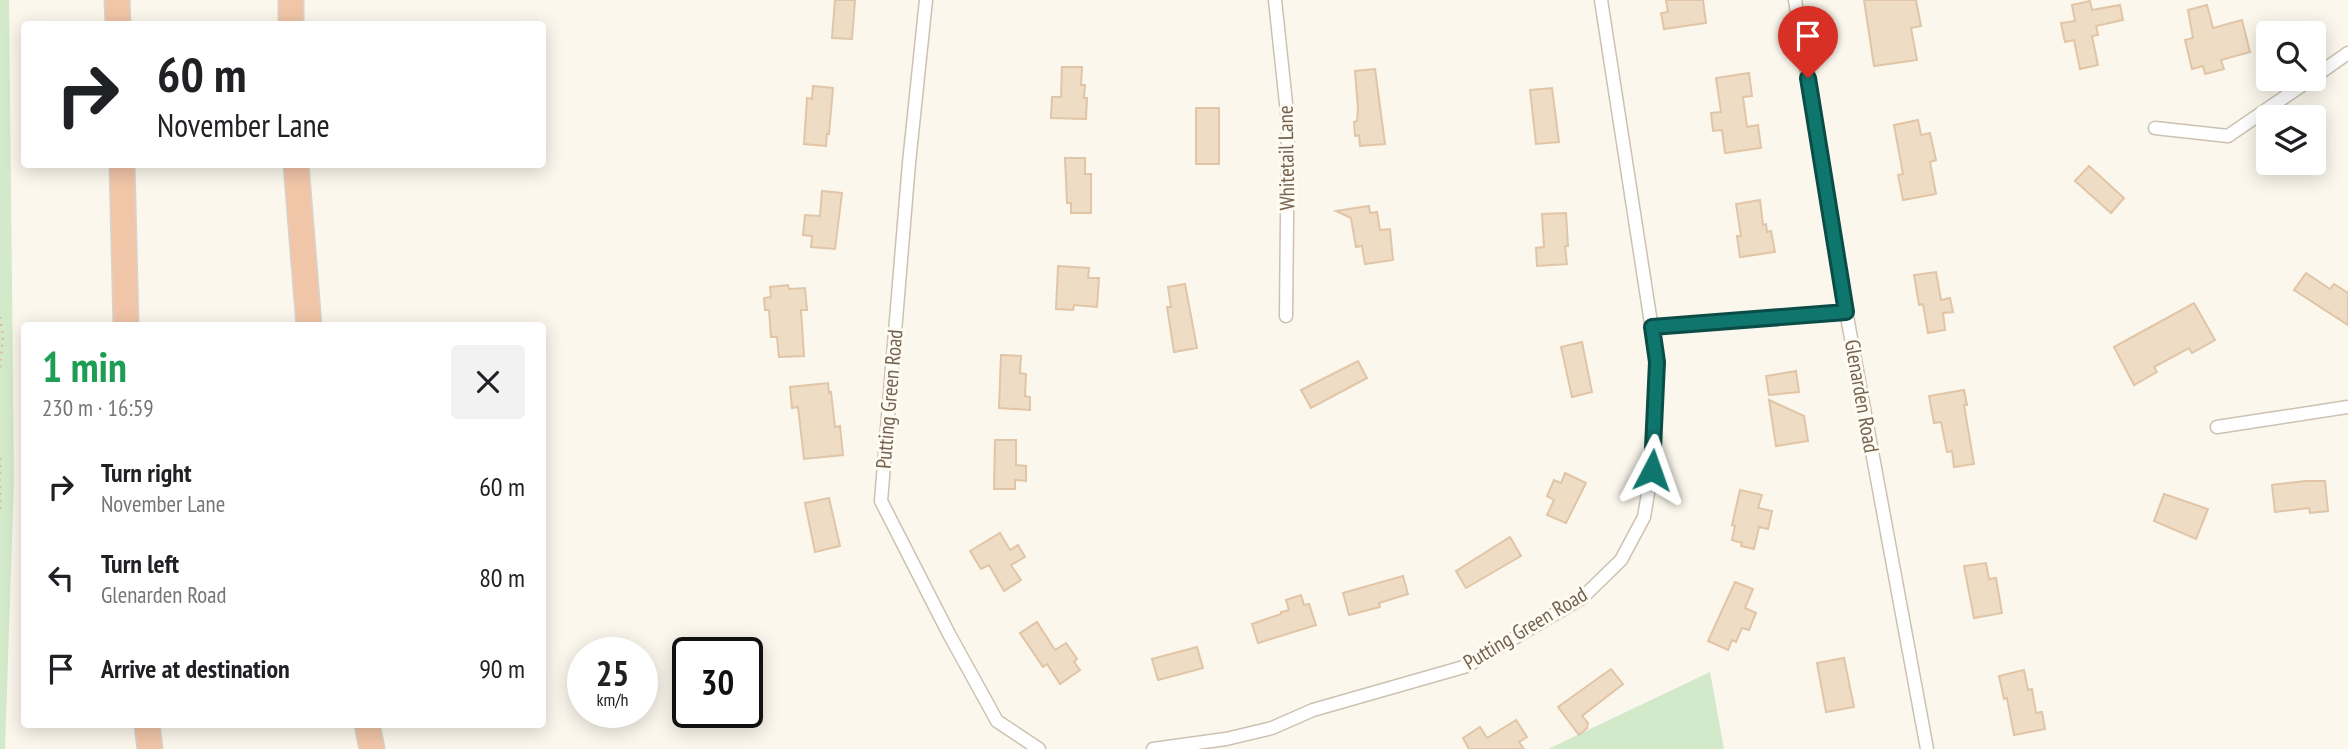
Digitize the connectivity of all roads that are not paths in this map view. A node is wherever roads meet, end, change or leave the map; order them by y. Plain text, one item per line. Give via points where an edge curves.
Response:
1 (117, 0) edge
2 (291, 0) edge
3 (926, 0) edge
4 (1275, 0) edge
5 (1601, 0) edge
6 (1795, 0) edge
7 (118, 21) edge
8 (291, 21) edge
9 (2348, 53) edge
10 (2326, 68) edge
11 (2293, 91) edge
12 (2155, 128) dead end
13 (122, 168) edge
14 (296, 168) edge
15 (1846, 312) junction
16 (1286, 317) dead end
17 (126, 322) edge
18 (309, 322) edge
19 (1652, 327) junction
20 (2348, 407) edge
21 (2217, 427) dead end
22 (147, 728) edge
23 (368, 728) edge
24 (150, 749) edge
25 (372, 749) edge
26 (1039, 749) edge
27 (1153, 749) edge
28 (1927, 749) edge

1 - 7 highway
2 - 8 highway
3 - 26 street, Putting Green Road via 881,500 997,721
4 - 16 street, Whitetail Lane via 1288,122
5 - 19 street, Putting Green Road
6 - 15 street, Glenarden Road
9 - 10 street
11 - 12 street via 2228,136
13 - 17 highway
14 - 18 highway
15 - 19 street
15 - 28 street, Glenarden Road
19 - 27 street, Putting Green Road via 1657,362 1656,423 1644,517 1621,560 1582,598 1467,666 1313,710 1272,728
20 - 21 street
22 - 24 highway
23 - 25 highway

